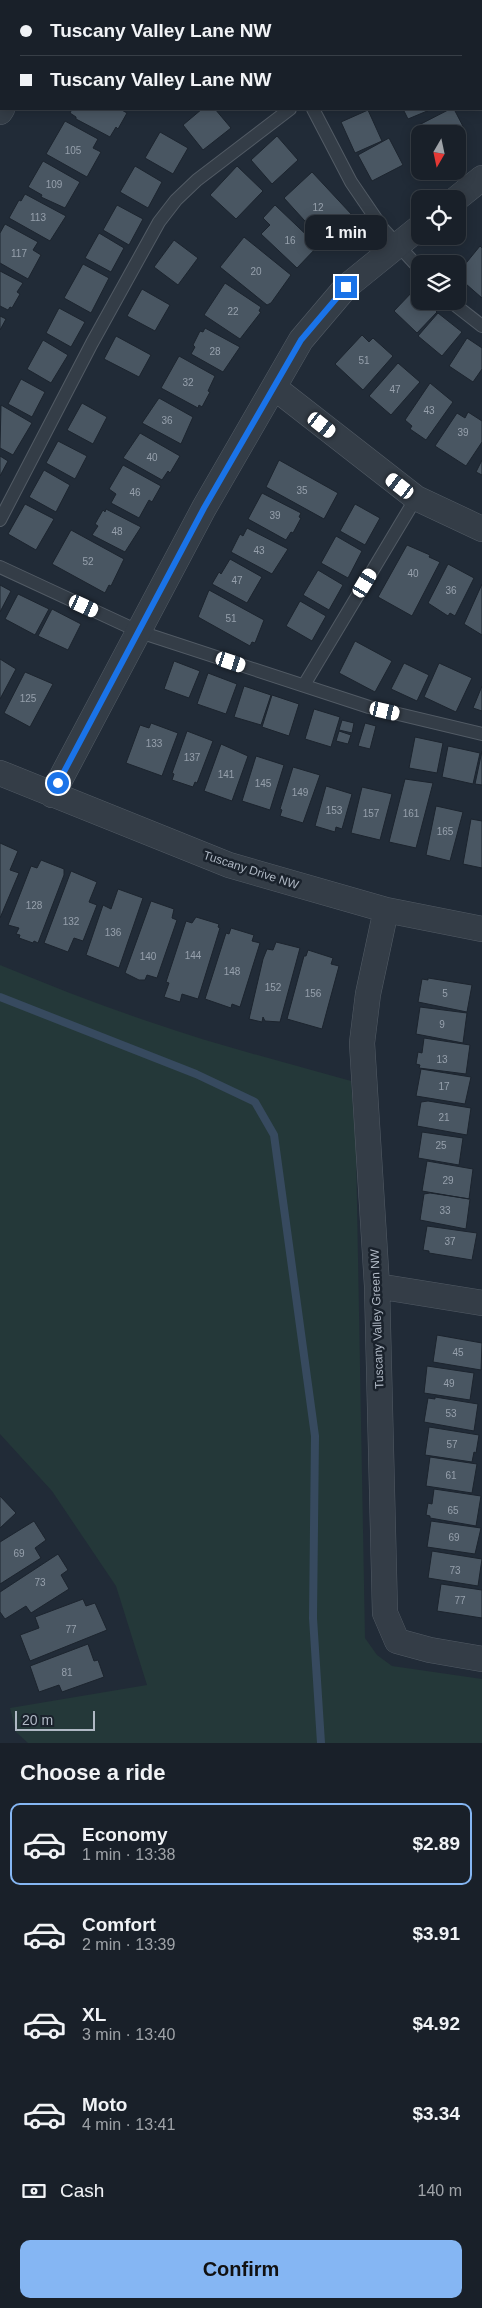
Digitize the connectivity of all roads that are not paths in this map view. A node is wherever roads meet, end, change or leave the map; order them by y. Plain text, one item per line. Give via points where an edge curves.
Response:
1 (289, 110) edge
2 (315, 110) edge
3 (482, 178) edge
4 (466, 191) edge
5 (411, 234) edge
6 (398, 245) junction
7 (411, 259) edge
8 (462, 310) edge
9 (482, 326) edge
10 (275, 388) junction
11 (416, 498) junction
12 (0, 520) edge
13 (482, 529) edge
14 (0, 567) edge
15 (140, 632) junction
16 (304, 685) junction
17 (482, 734) edge
18 (0, 773) edge
19 (52, 796) junction
20 (386, 910) junction
21 (482, 929) edge
22 (377, 1286) junction
23 (482, 1303) edge
24 (482, 1659) edge

1 - 12 lane via 197,180 159,222
2 - 6 lane via 351,182
3 - 4 street
5 - 6 street
6 - 7 lane
6 - 10 street via 346,287 301,340
8 - 9 lane
10 - 11 street
10 - 15 street via 204,508
11 - 13 street
11 - 16 lane
14 - 15 lane
15 - 16 lane
15 - 19 street
16 - 17 lane via 370,707
18 - 19 street, Tuscany Drive NW
19 - 20 street, Tuscany Drive NW via 229,865
20 - 21 street, Tuscany Drive NW
20 - 22 street, Tuscany Valley Green NW via 368,994 362,1043
22 - 23 street
22 - 24 street, Tuscany Valley Green NW via 385,1613 397,1640 430,1650

